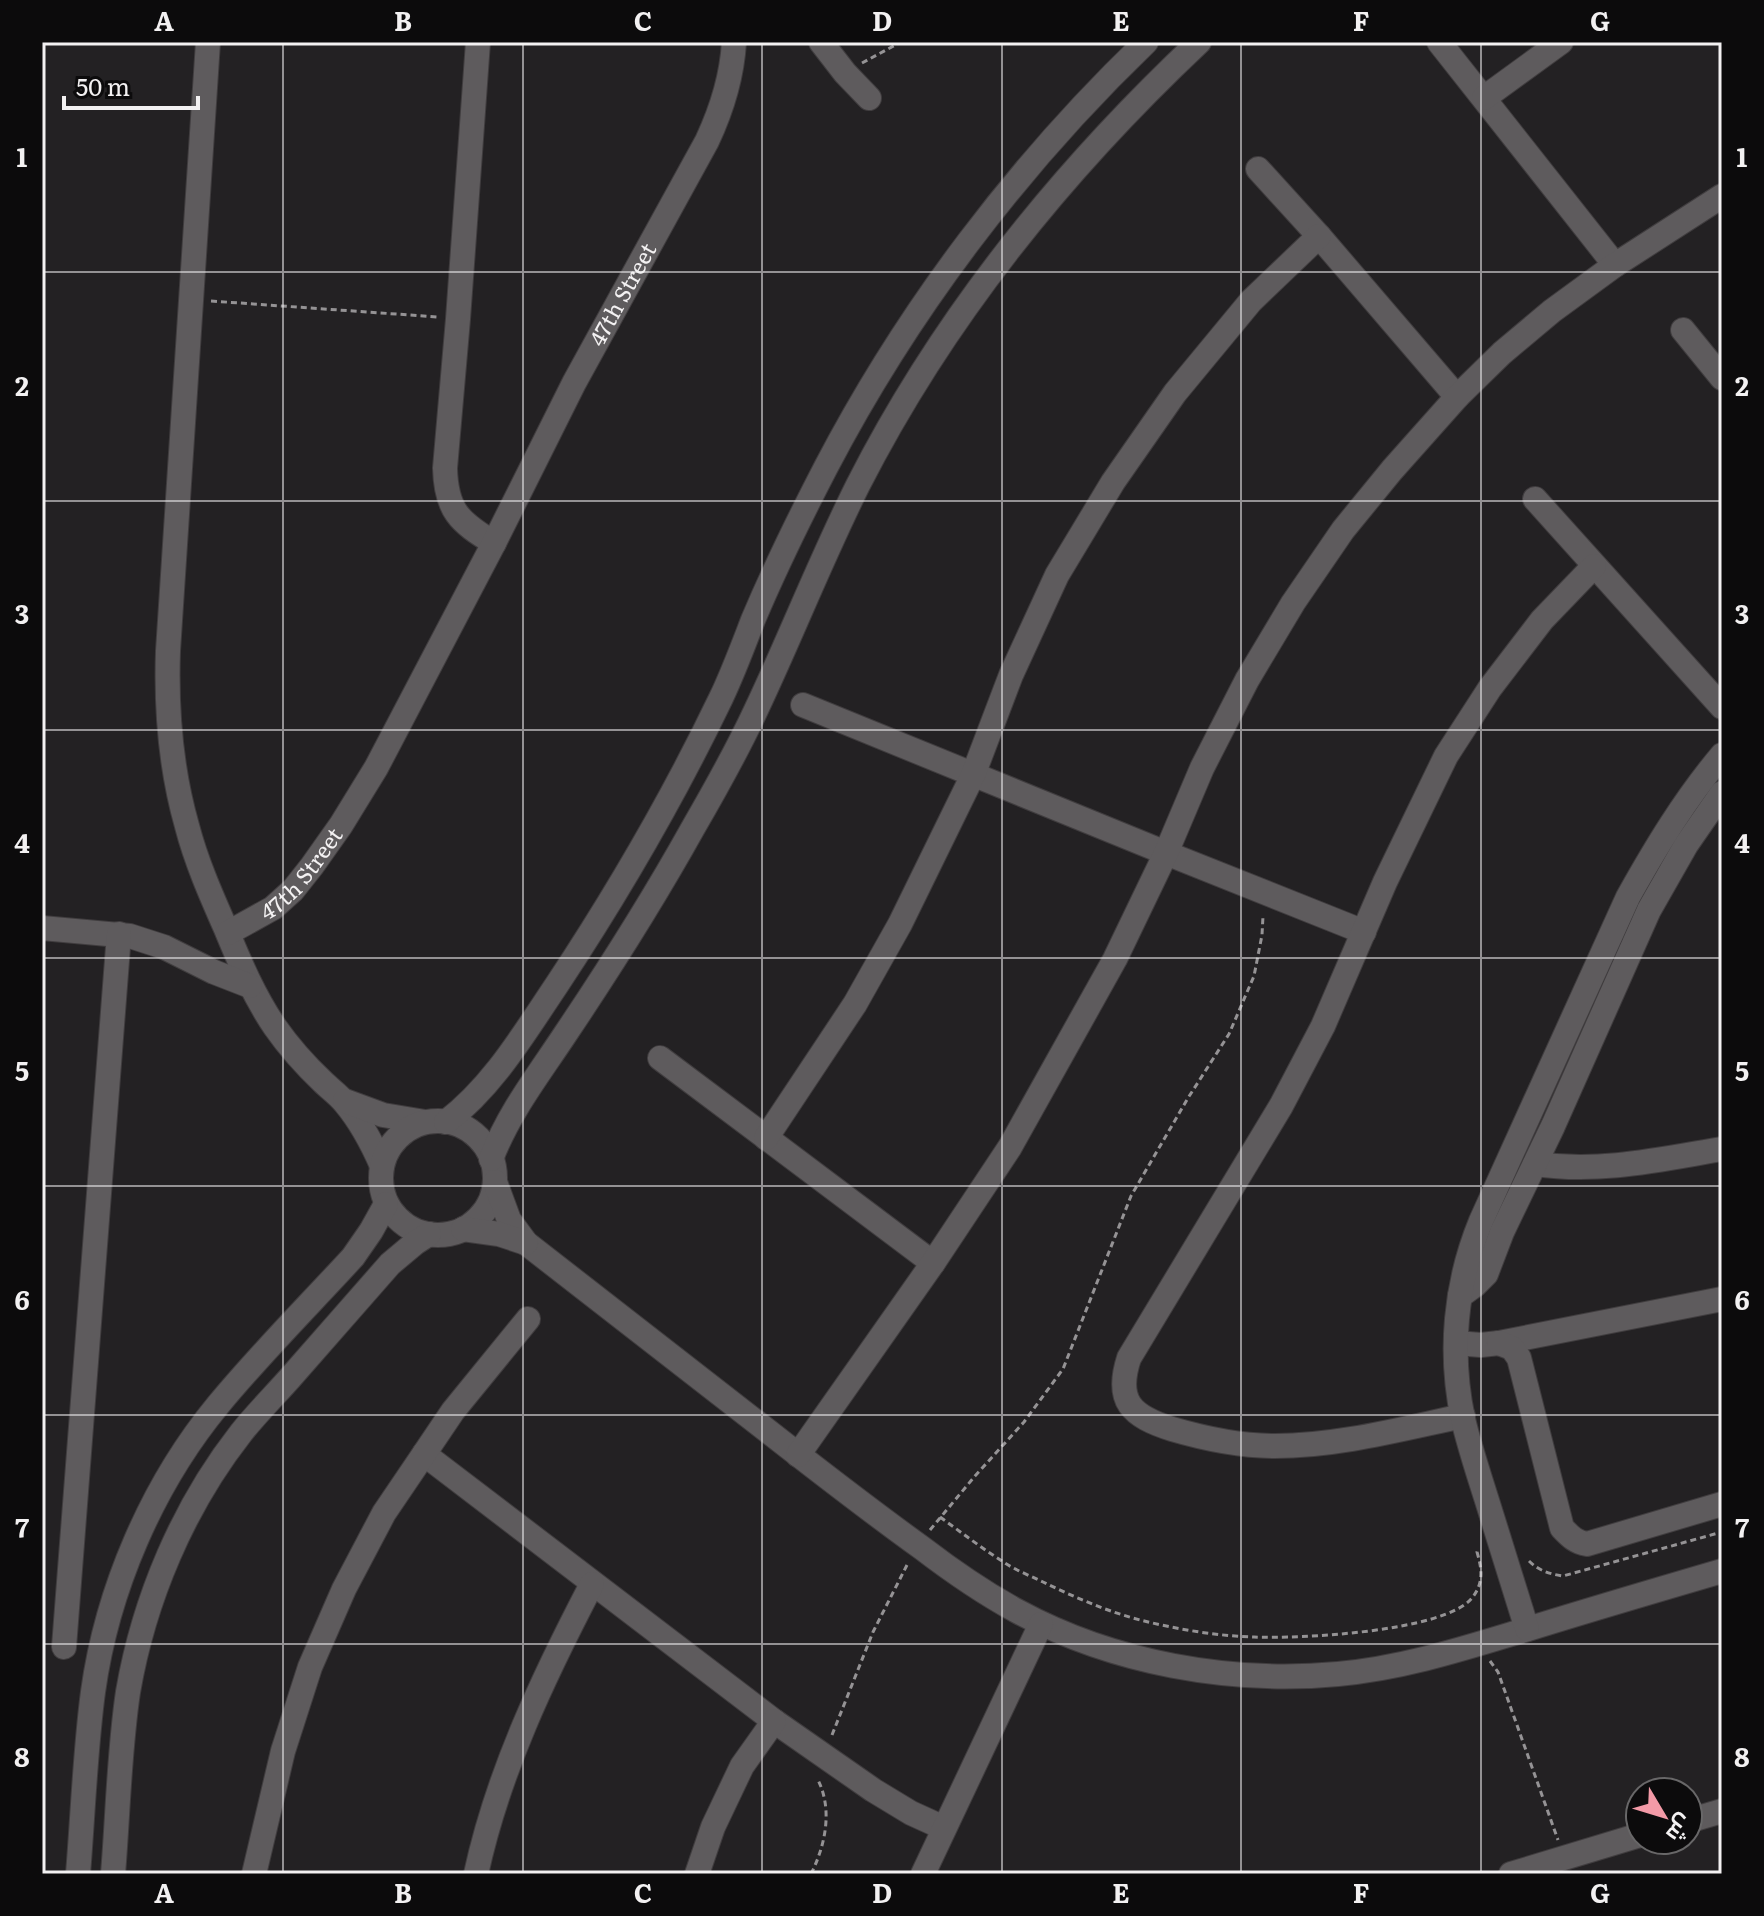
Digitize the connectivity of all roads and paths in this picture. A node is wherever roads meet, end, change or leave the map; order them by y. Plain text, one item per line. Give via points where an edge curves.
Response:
1 (208, 42) edge
2 (478, 42) edge
3 (734, 42) edge
4 (821, 42) edge
5 (901, 42) edge
6 (1146, 42) edge
7 (1199, 42) edge
8 (1439, 42) edge
9 (1561, 42) edge
10 (1125, 53) edge
11 (845, 73) junction
12 (869, 98) dead end
13 (1484, 98) junction
14 (1258, 169) dead end
15 (1722, 196) edge
16 (1319, 236) junction
17 (1615, 265) junction
18 (192, 300) junction
19 (458, 319) junction
20 (1683, 330) dead end
21 (1722, 378) edge
22 (1457, 397) junction
23 (1535, 499) dead end
24 (494, 543) junction
25 (1594, 566) junction
26 (803, 705) dead end
27 (1722, 707) edge
28 (1722, 755) edge
29 (973, 775) junction
30 (1722, 793) edge
31 (1166, 853) junction
32 (1264, 892) junction
33 (42, 928) edge
34 (1364, 932) junction
35 (228, 933) junction
36 (119, 934) junction
37 (250, 986) junction
38 (660, 1058) dead end
39 (343, 1100) junction
40 (435, 1122) junction
41 (766, 1138) junction
42 (1722, 1149) edge
43 (1535, 1164) junction
44 (382, 1166) junction
45 (493, 1170) junction
46 (386, 1204) junction
47 (463, 1229) junction
48 (429, 1234) junction
49 (526, 1243) junction
50 (933, 1263) junction
51 (1460, 1296) junction
52 (1722, 1299) edge
53 (528, 1319) dead end
54 (1456, 1343) junction
55 (1499, 1343) junction
56 (1463, 1416) junction
57 (424, 1454) junction
58 (798, 1455) junction
59 (1722, 1504) edge
60 (940, 1517) junction
61 (1722, 1532) edge
62 (1499, 1540) junction
63 (917, 1545) junction
64 (1526, 1557) dead end
65 (1722, 1571) edge
66 (592, 1584) junction
67 (1041, 1624) junction
68 (1527, 1629) junction
69 (1480, 1644) junction
70 (64, 1647) dead end
71 (774, 1721) junction
72 (825, 1757) junction
73 (944, 1828) junction
74 (1624, 1840) edge
75 (1565, 1857) junction
76 (78, 1874) edge
77 (113, 1874) edge
78 (254, 1874) edge
79 (476, 1874) edge
80 (697, 1874) edge
81 (811, 1874) edge
82 (923, 1874) edge
83 (1511, 1874) edge

1 - 18 street
2 - 19 street
3 - 24 street, 47th Street via 724,99 707,141 574,383
4 - 11 street
5 - 11 path
6 - 10 street
7 - 45 street via 1105,135 1045,204 920,378 858,484 720,781 640,919 507,1123
8 - 13 street
9 - 13 street
10 - 40 street via 998,204 890,357 827,466 723,695 642,847 499,1070 474,1098
11 - 12 street
13 - 17 street
14 - 16 street
15 - 17 street
16 - 22 street
16 - 29 street via 1251,301 1175,393 1113,482 1057,575
17 - 22 street via 1542,319
18 - 19 path
18 - 35 street via 167,678 179,796
19 - 24 street via 446,483 462,521
20 - 21 street
22 - 31 street via 1343,530 1293,603 1202,768
23 - 25 street
24 - 35 street, 47th Street via 384,755 341,825 293,890
25 - 27 street
25 - 34 street via 1542,620 1446,756
26 - 29 street
28 - 51 street via 1680,810 1628,897 1481,1221
29 - 31 street
29 - 41 street via 855,1004
30 - 43 street via 1649,910
31 - 32 street
31 - 50 street via 1115,959 1010,1147
32 - 34 street
32 - 60 path via 1254,976 1229,1034 1131,1196 1063,1369
33 - 36 street
34 - 56 street via 1281,1106 1129,1358 1125,1395 1134,1410 1164,1426 1199,1437 1273,1446 1346,1440
35 - 37 street
36 - 37 street
36 - 70 street
37 - 39 street via 291,1048
38 - 41 street
39 - 40 street via 383,1115
39 - 44 street
40 - 44 street via 402,1134
40 - 45 street via 456,1124 474,1134 487,1150
41 - 50 street
42 - 43 street via 1611,1167
43 - 51 street via 1486,1274
44 - 46 street
45 - 47 street via 492,1194 481,1214
45 - 49 street via 509,1220
46 - 48 street via 405,1225
46 - 76 street via 353,1257 217,1406 173,1470 137,1540 111,1613 93,1690
47 - 48 street
47 - 49 street
48 - 77 street via 390,1264 242,1432 178,1536 148,1612 129,1692
49 - 58 street
50 - 58 street
51 - 54 street
52 - 55 street
53 - 57 street
54 - 55 street
54 - 56 street
55 - 59 street via 1519,1358 1562,1528 1569,1536 1587,1544
56 - 62 street
57 - 66 street
57 - 78 street via 384,1513 310,1667 283,1751
58 - 63 street
60 - 62 path via 1007,1565 1083,1601 1139,1620 1251,1637 1363,1632 1460,1609 1481,1581 1477,1552 1482,1544
60 - 63 path
61 - 64 path via 1563,1576 1535,1567
62 - 68 street
63 - 67 street
63 - 72 path via 873,1632
65 - 68 street
66 - 71 street
66 - 79 street via 504,1776
67 - 69 street via 1130,1655 1253,1675 1377,1669
67 - 73 street
68 - 69 street
69 - 75 path via 1498,1672
71 - 72 street
71 - 80 street via 742,1766
72 - 73 street via 911,1813
72 - 81 path via 815,1775 824,1792 827,1820
73 - 82 street
74 - 75 street
75 - 83 street

